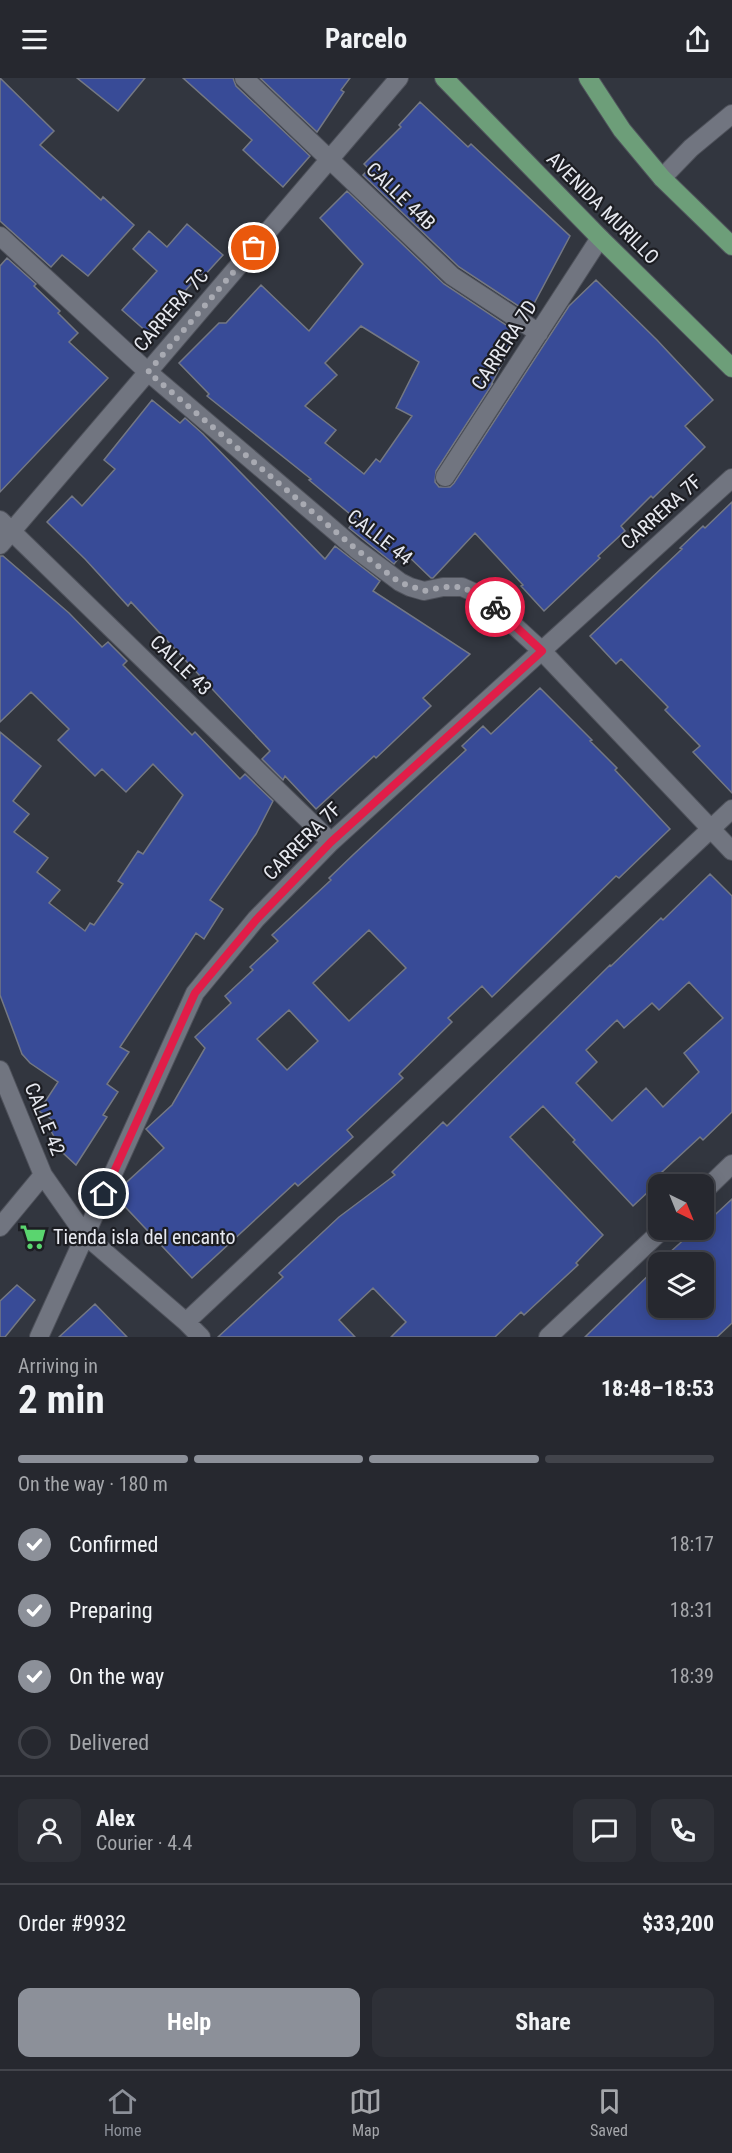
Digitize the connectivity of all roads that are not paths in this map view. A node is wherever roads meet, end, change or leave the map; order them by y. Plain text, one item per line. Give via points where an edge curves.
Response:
1 (244, 78) edge
2 (399, 78) edge
3 (444, 78) edge
4 (588, 78) edge
5 (732, 114) edge
6 (330, 159) junction
7 (662, 178) junction
8 (0, 236) edge
9 (600, 238) junction
10 (732, 246) edge
11 (539, 333) junction
12 (732, 368) edge
13 (148, 372) junction
14 (445, 477) dead end
15 (732, 478) edge
16 (4, 532) edge
17 (542, 651) junction
18 (732, 809) edge
19 (711, 829) junction
20 (331, 842) junction
21 (732, 851) edge
22 (0, 1070) edge
23 (732, 1164) edge
24 (43, 1175) junction
25 (714, 1181) edge
26 (0, 1227) edge
27 (85, 1235) junction
28 (651, 1240) edge
29 (186, 1322) junction
30 (39, 1337) edge
31 (201, 1337) edge
32 (548, 1337) edge

1 - 6 street, CALLE 44B
2 - 6 street, CARRERA 7C
3 - 9 main road, AVENIDA MURILLO
4 - 7 main road via 622,130
5 - 7 street
6 - 11 street, CALLE 44B via 452,276
6 - 13 street, CARRERA 7C
7 - 10 main road
8 - 13 street, CALLE 44
9 - 11 street, CARRERA 7D
9 - 12 main road, AVENIDA MURILLO
11 - 14 street, CARRERA 7D
13 - 16 street, CARRERA 7C
13 - 17 street, CALLE 44 via 399,582 424,591 462,587 482,597
15 - 17 street, CARRERA 7F
16 - 20 street, CALLE 43
17 - 19 street, CALLE 44
17 - 20 street, CARRERA 7F
18 - 19 street
19 - 21 street, CALLE 44
19 - 29 street
20 - 27 street, CARRERA 7F via 256,920 195,993
22 - 24 street, CALLE 42
23 - 25 street
24 - 26 street
24 - 27 street, CALLE 42
27 - 29 street, CALLE 42
27 - 30 street, CARRERA 7F
28 - 32 street
29 - 31 street, CALLE 42

